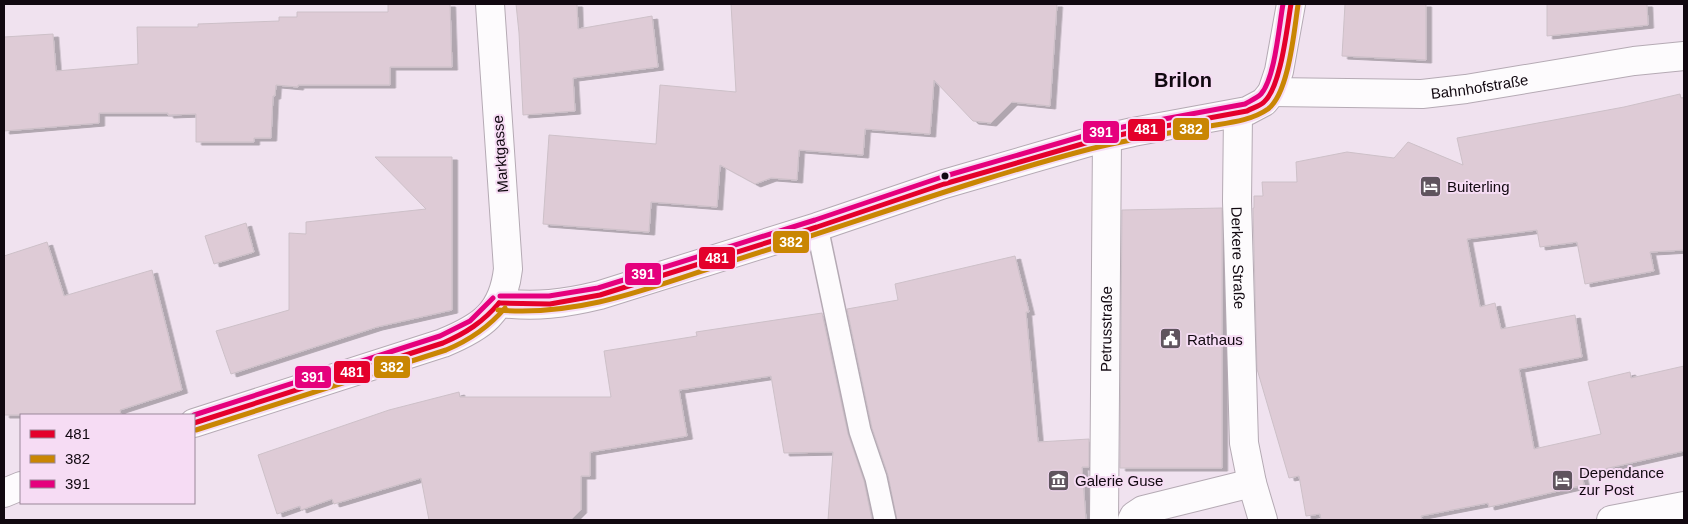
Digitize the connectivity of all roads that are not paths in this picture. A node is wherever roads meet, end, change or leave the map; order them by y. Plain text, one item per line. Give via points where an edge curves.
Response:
1 (490, 4) edge
2 (1291, 4) edge
3 (1684, 56) edge
4 (1272, 92) junction
5 (1238, 114) junction
6 (1107, 138) junction
7 (817, 227) junction
8 (499, 303) junction
9 (195, 423) edge
10 (1252, 483) junction
11 (20, 486) edge
12 (4, 493) edge
13 (1684, 506) edge
14 (885, 520) edge
15 (1104, 520) edge
16 (1132, 520) edge
17 (1263, 520) edge
18 (1611, 520) edge

1 - 8 street, Marktgasse via 508,269
2 - 4 street
3 - 4 street, Bahnhofstraße via 1422,94
4 - 5 street via 1259,106
5 - 6 street
5 - 10 street, Derkere Straße via 1237,202 1244,443
6 - 7 street via 944,184
6 - 15 street, Petrusstraße
7 - 8 street via 600,296 567,303 526,306
7 - 14 lane via 860,431 876,478
8 - 9 street via 468,333 443,343
10 - 16 street via 1143,510
10 - 17 street, Derkere Straße
11 - 12 street
13 - 18 street

